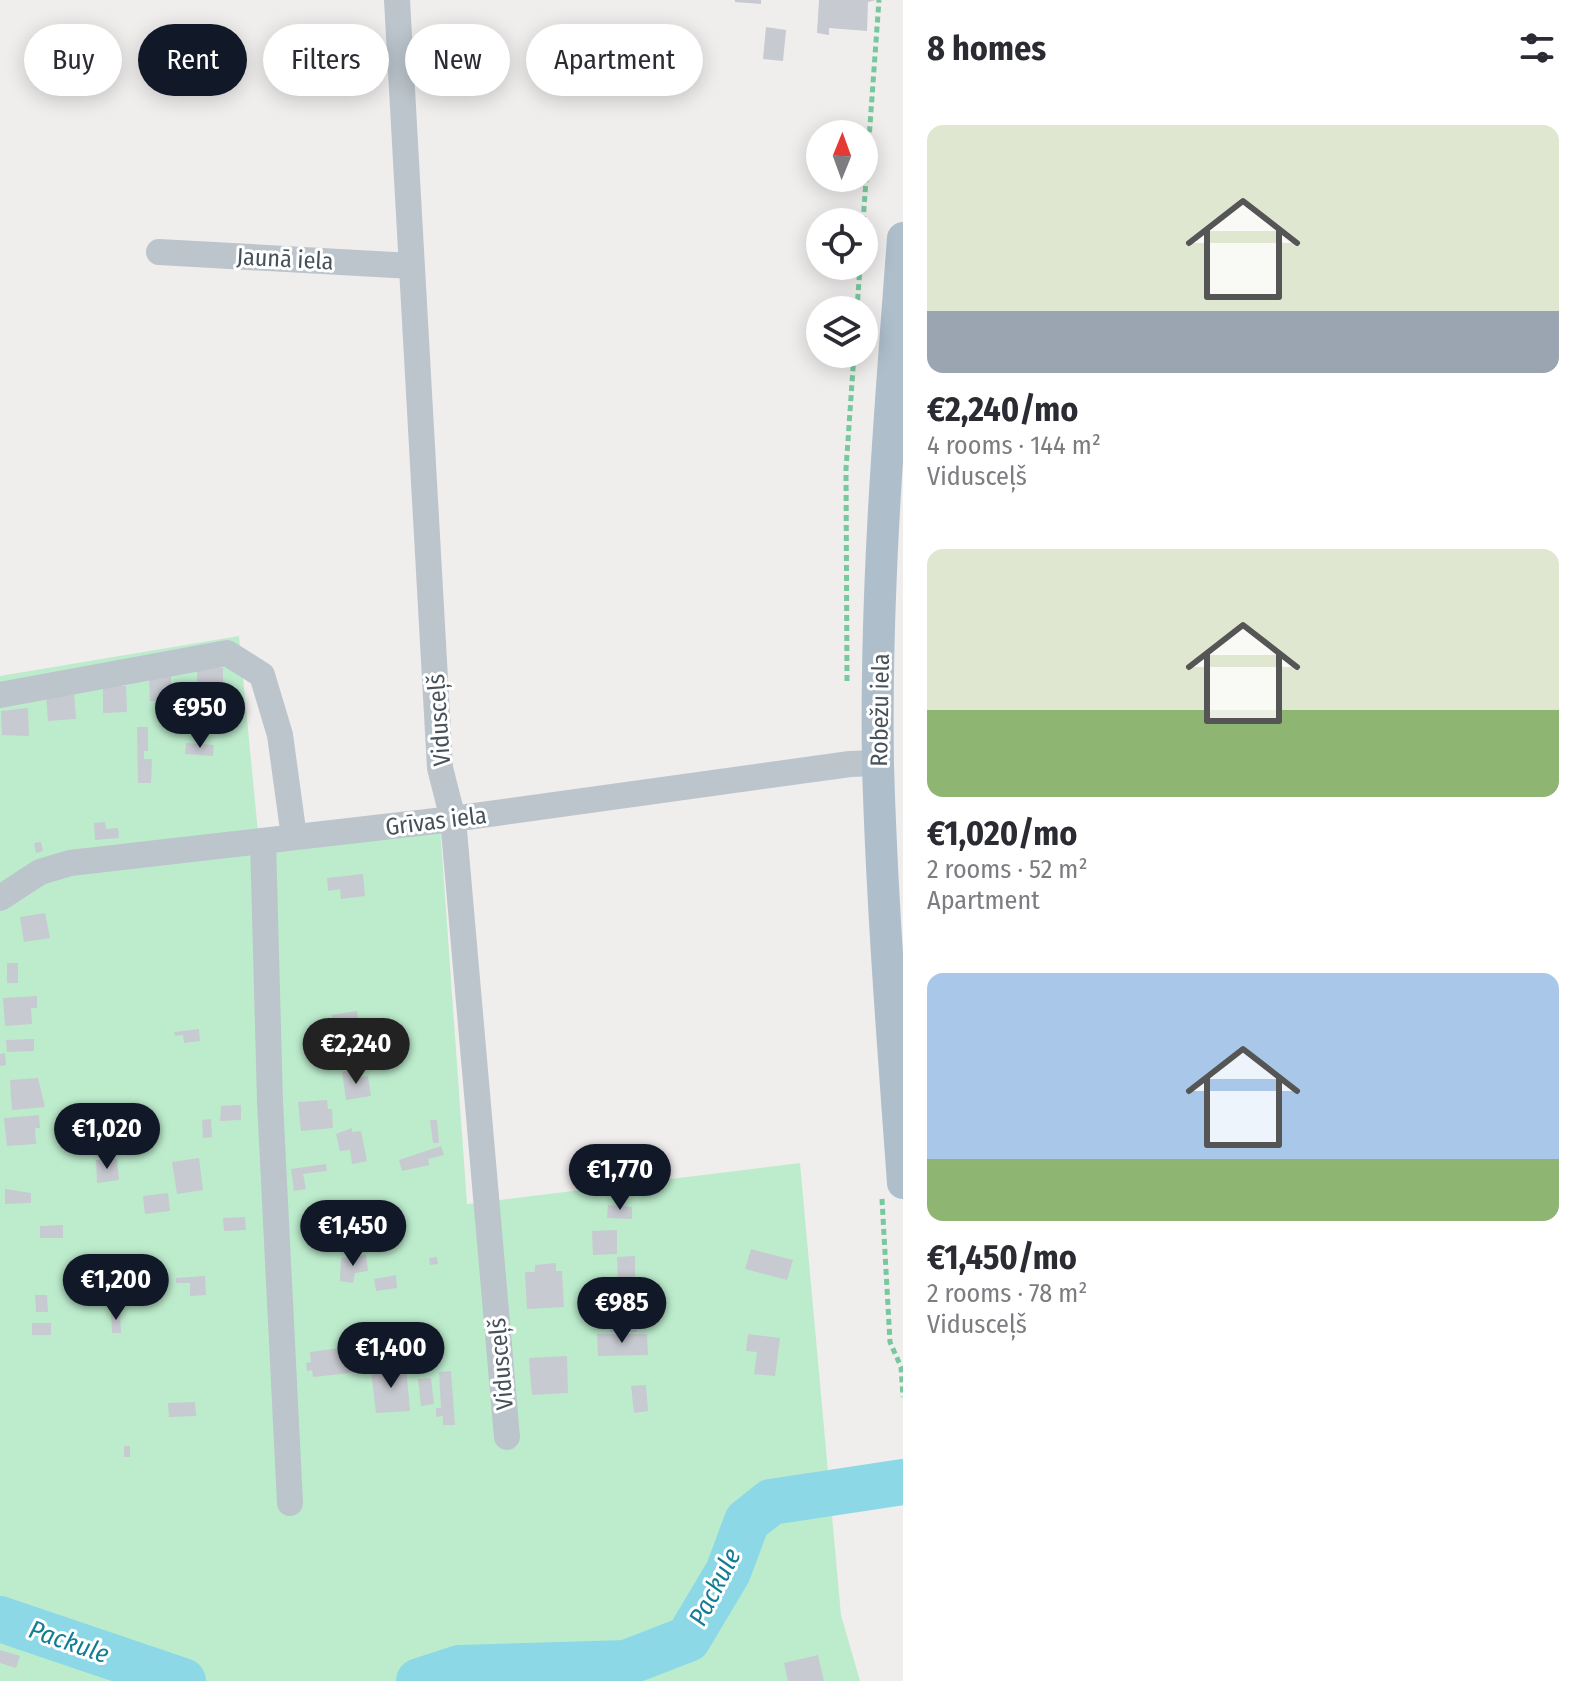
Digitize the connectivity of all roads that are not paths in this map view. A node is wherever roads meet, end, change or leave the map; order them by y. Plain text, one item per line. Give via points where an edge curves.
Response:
1 (397, 0) edge
2 (903, 238) edge
3 (159, 252) dead end
4 (412, 266) junction
5 (894, 488) edge
6 (0, 695) edge
7 (878, 763) junction
8 (453, 819) junction
9 (294, 837) junction
10 (263, 841) junction
11 (0, 898) edge
12 (903, 1183) edge
13 (507, 1437) dead end
14 (290, 1503) dead end

1 - 4 street, Vidusceļš
2 - 5 main road, Robežu iela
3 - 4 street, Jaunā iela
4 - 8 street, Vidusceļš via 440,768
5 - 7 main road, Robežu iela
6 - 9 street via 227,653 262,675 280,735
7 - 8 street, Grīvas iela
7 - 12 main road, Robežu iela
8 - 9 street, Grīvas iela
8 - 13 street, Vidusceļš
9 - 10 street, Grīvas iela
10 - 11 street, Grīvas iela via 70,863 40,872
10 - 14 street

